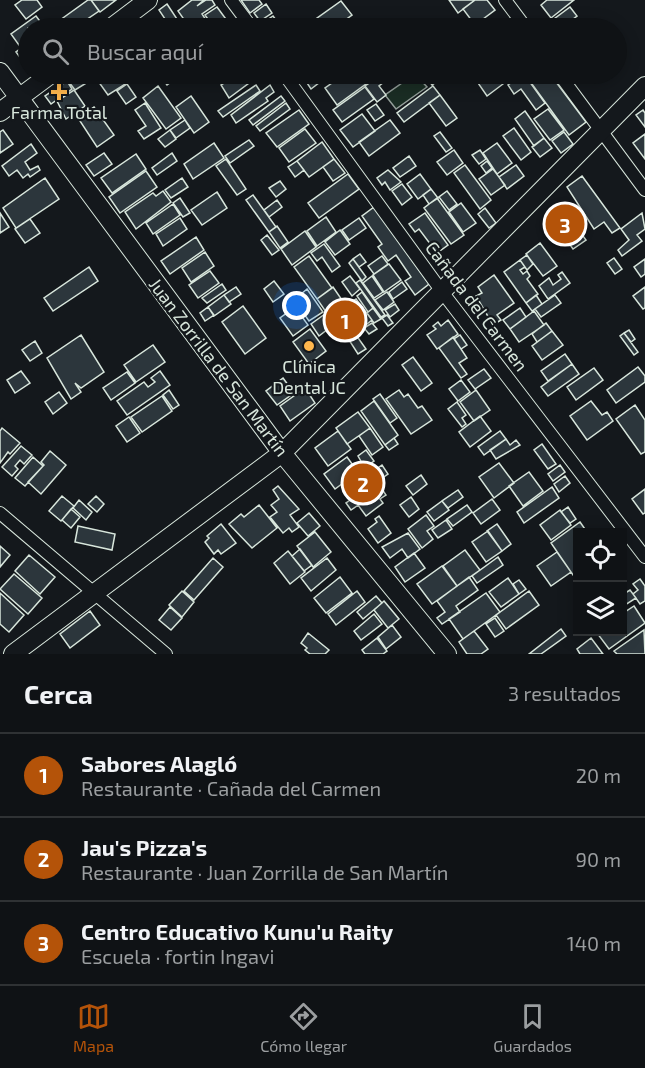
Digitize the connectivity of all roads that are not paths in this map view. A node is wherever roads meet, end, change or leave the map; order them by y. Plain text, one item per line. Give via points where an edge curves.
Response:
1 (148, 0) edge
2 (231, 0) edge
3 (505, 0) edge
4 (124, 18) edge
5 (244, 18) edge
6 (518, 18) edge
7 (0, 72) edge
8 (38, 84) edge
9 (291, 84) edge
10 (566, 84) edge
11 (645, 86) edge
12 (19, 98) junction
13 (0, 112) edge
14 (601, 130) junction
15 (645, 190) edge
16 (443, 292) junction
17 (282, 453) junction
18 (0, 513) edge
19 (645, 557) edge
20 (95, 591) junction
21 (13, 654) edge
22 (166, 654) edge
23 (447, 654) edge

1 - 4 street
2 - 5 street
3 - 6 street
7 - 12 street, Juan Zorrilla de San Martín
8 - 12 street
9 - 16 street, Cañada del Carmen
10 - 14 street
11 - 14 street
12 - 13 street
12 - 17 street, Juan Zorrilla de San Martín
14 - 15 street
14 - 16 street
16 - 17 street
16 - 19 street, Cañada del Carmen
17 - 20 street
17 - 23 street, Juan Zorrilla de San Martín
18 - 20 street
20 - 21 street
20 - 22 street

